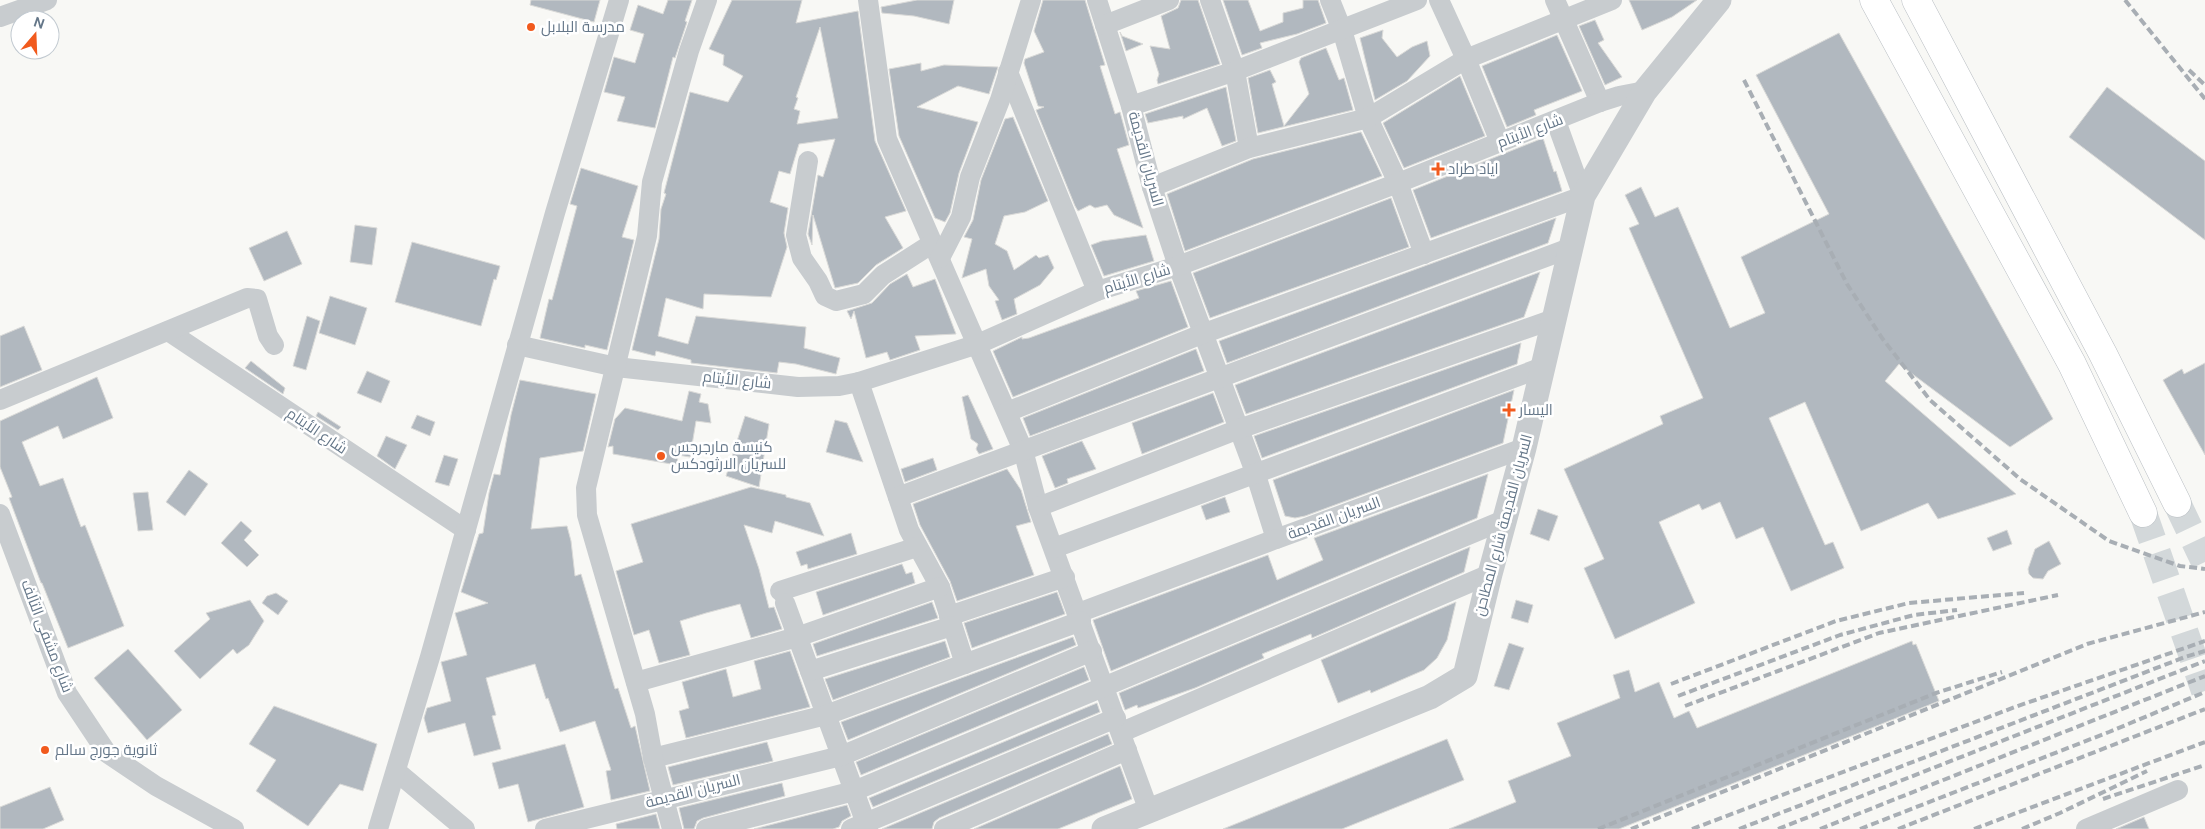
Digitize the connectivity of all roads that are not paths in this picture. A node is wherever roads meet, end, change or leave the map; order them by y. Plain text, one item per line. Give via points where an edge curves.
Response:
1 (48, 0) edge
2 (620, 0) edge
3 (707, 0) edge
4 (868, 0) edge
5 (1031, 0) edge
6 (1097, 0) edge
7 (1169, 0) edge
8 (1210, 0) edge
9 (1330, 0) edge
10 (1417, 0) edge
11 (1439, 0) edge
12 (1555, 0) edge
13 (1612, 0) edge
14 (1719, 0) edge
15 (1874, 0) edge
16 (1916, 0) edge
17 (0, 17) edge
18 (1563, 21) junction
19 (1105, 25) junction
20 (1342, 30) junction
21 (1466, 59) junction
22 (1235, 71) junction
23 (1008, 72) junction
24 (1645, 91) junction
25 (1600, 102) junction
26 (1131, 106) junction
27 (1368, 118) junction
28 (1556, 122) junction
29 (1500, 142) junction
30 (1249, 148) junction
31 (808, 161) dead end
32 (1398, 183) junction
33 (1152, 187) junction
34 (1583, 196) junction
35 (1570, 248) junction
36 (937, 250) junction
37 (1424, 254) junction
38 (1178, 266) junction
39 (1097, 291) junction
40 (1554, 319) junction
41 (168, 331) junction
42 (1202, 334) junction
43 (978, 344) junction
44 (274, 345) dead end
45 (517, 345) junction
46 (616, 367) junction
47 (1543, 367) junction
48 (1220, 377) junction
49 (859, 382) junction
50 (0, 400) edge
51 (1008, 412) junction
52 (1239, 430) junction
53 (1524, 448) junction
54 (1022, 450) junction
55 (1255, 472) junction
56 (898, 497) junction
57 (2177, 503) tunnel mouth
58 (1038, 507) junction
59 (2143, 513) tunnel mouth
60 (0, 514) edge
61 (1504, 520) junction
62 (466, 530) junction
63 (1276, 539) junction
64 (917, 547) junction
65 (1054, 548) junction
66 (1490, 574) junction
67 (1064, 577) junction
68 (940, 588) junction
69 (1079, 617) junction
70 (951, 621) junction
71 (797, 637) junction
72 (1092, 651) junction
73 (964, 664) junction
74 (810, 671) junction
75 (636, 682) junction
76 (1103, 686) junction
77 (826, 715) junction
78 (1122, 734) junction
79 (841, 756) junction
80 (653, 758) junction
81 (396, 771) junction
82 (2178, 790) dead end
83 (854, 791) junction
84 (664, 798) junction
85 (1149, 810) junction
86 (861, 827) edge
87 (234, 829) edge
88 (378, 829) edge
89 (465, 829) edge
90 (545, 829) edge
91 (672, 829) edge
92 (706, 829) edge
93 (944, 829) edge
94 (1104, 829) edge
95 (2086, 829) edge

1 - 17 street
2 - 45 street
3 - 46 street via 652,182 647,236
4 - 36 street via 887,139
5 - 23 street
6 - 19 street, السريان القديمة
7 - 19 street
8 - 22 street
9 - 20 street
10 - 20 street
11 - 21 street
12 - 18 street
13 - 18 street
14 - 24 street, السريان القديمة شارع المطاحن
15 - 59 main road via 2072,364
16 - 57 main road via 2103,354
18 - 21 street
18 - 25 street
19 - 26 street, السريان القديمة
20 - 22 street
20 - 27 street
21 - 27 street
21 - 29 street
22 - 26 street
22 - 30 street
23 - 36 street via 970,177 961,218
23 - 39 street
24 - 25 street, شارع الأيتام
24 - 34 street, السريان القديمة شارع المطاحن
25 - 28 street, شارع الأيتام
26 - 33 street, السريان القديمة
27 - 30 street
27 - 32 street
28 - 29 street, شارع الأيتام
28 - 34 street
29 - 32 street, شارع الأيتام
30 - 33 street
31 - 36 street via 796,235 802,258 824,296 836,301 864,294 883,275
32 - 37 street
32 - 38 street, شارع الأيتام
33 - 38 street, السريان القديمة
34 - 35 street, السريان القديمة شارع المطاحن
34 - 37 street
35 - 40 street, السريان القديمة شارع المطاحن
35 - 48 street
36 - 43 street
37 - 42 street
38 - 39 street, شارع الأيتام
38 - 42 street, السريان القديمة
39 - 43 street, شارع الأيتام
40 - 47 street, السريان القديمة شارع المطاحن
40 - 52 street
41 - 44 street via 247,298 257,299 268,336
41 - 50 street
41 - 62 street, شارع الأيتام
42 - 48 street, السريان القديمة
42 - 51 street
43 - 49 street, شارع الأيتام
43 - 51 street
45 - 46 street, شارع الأيتام
45 - 62 street
46 - 49 street, شارع الأيتام via 798,387
46 - 75 street via 586,488 587,515
47 - 53 street, السريان القديمة شارع المطاحن
47 - 55 street
48 - 52 street, السريان القديمة
48 - 54 street
49 - 56 street
51 - 54 street
52 - 55 street, السريان القديمة
52 - 58 street
53 - 61 street, السريان القديمة شارع المطاحن
53 - 63 street, السريان القديمة
54 - 56 street
54 - 58 street
55 - 63 street, السريان القديمة
55 - 65 street
56 - 64 street
58 - 65 street
60 - 87 street, شارع مشفى التآلف via 67,693 107,753 156,786
61 - 66 street, السريان القديمة شارع المطاحن
61 - 76 street
62 - 81 street
63 - 69 street
64 - 68 street
64 - 71 street via 782,597
65 - 67 street
66 - 78 street
66 - 85 street, السريان القديمة شارع المطاحن via 1464,676 1430,697
67 - 69 street
67 - 70 street
68 - 70 street
68 - 71 street
69 - 72 street
69 - 73 street
70 - 73 street
70 - 74 street
71 - 74 street
71 - 75 street
72 - 76 street
72 - 79 street, السريان القديمة
73 - 77 street
74 - 77 street
75 - 80 street
76 - 78 street
76 - 83 street
77 - 79 street
77 - 80 street
78 - 85 street
78 - 86 street
78 - 93 street
79 - 83 street
79 - 84 street, السريان القديمة
80 - 84 street
81 - 88 street
81 - 89 street
82 - 95 street
83 - 86 street
83 - 92 street
84 - 90 street, السريان القديمة
84 - 91 street
85 - 94 street, السريان القديمة شارع المطاحن

